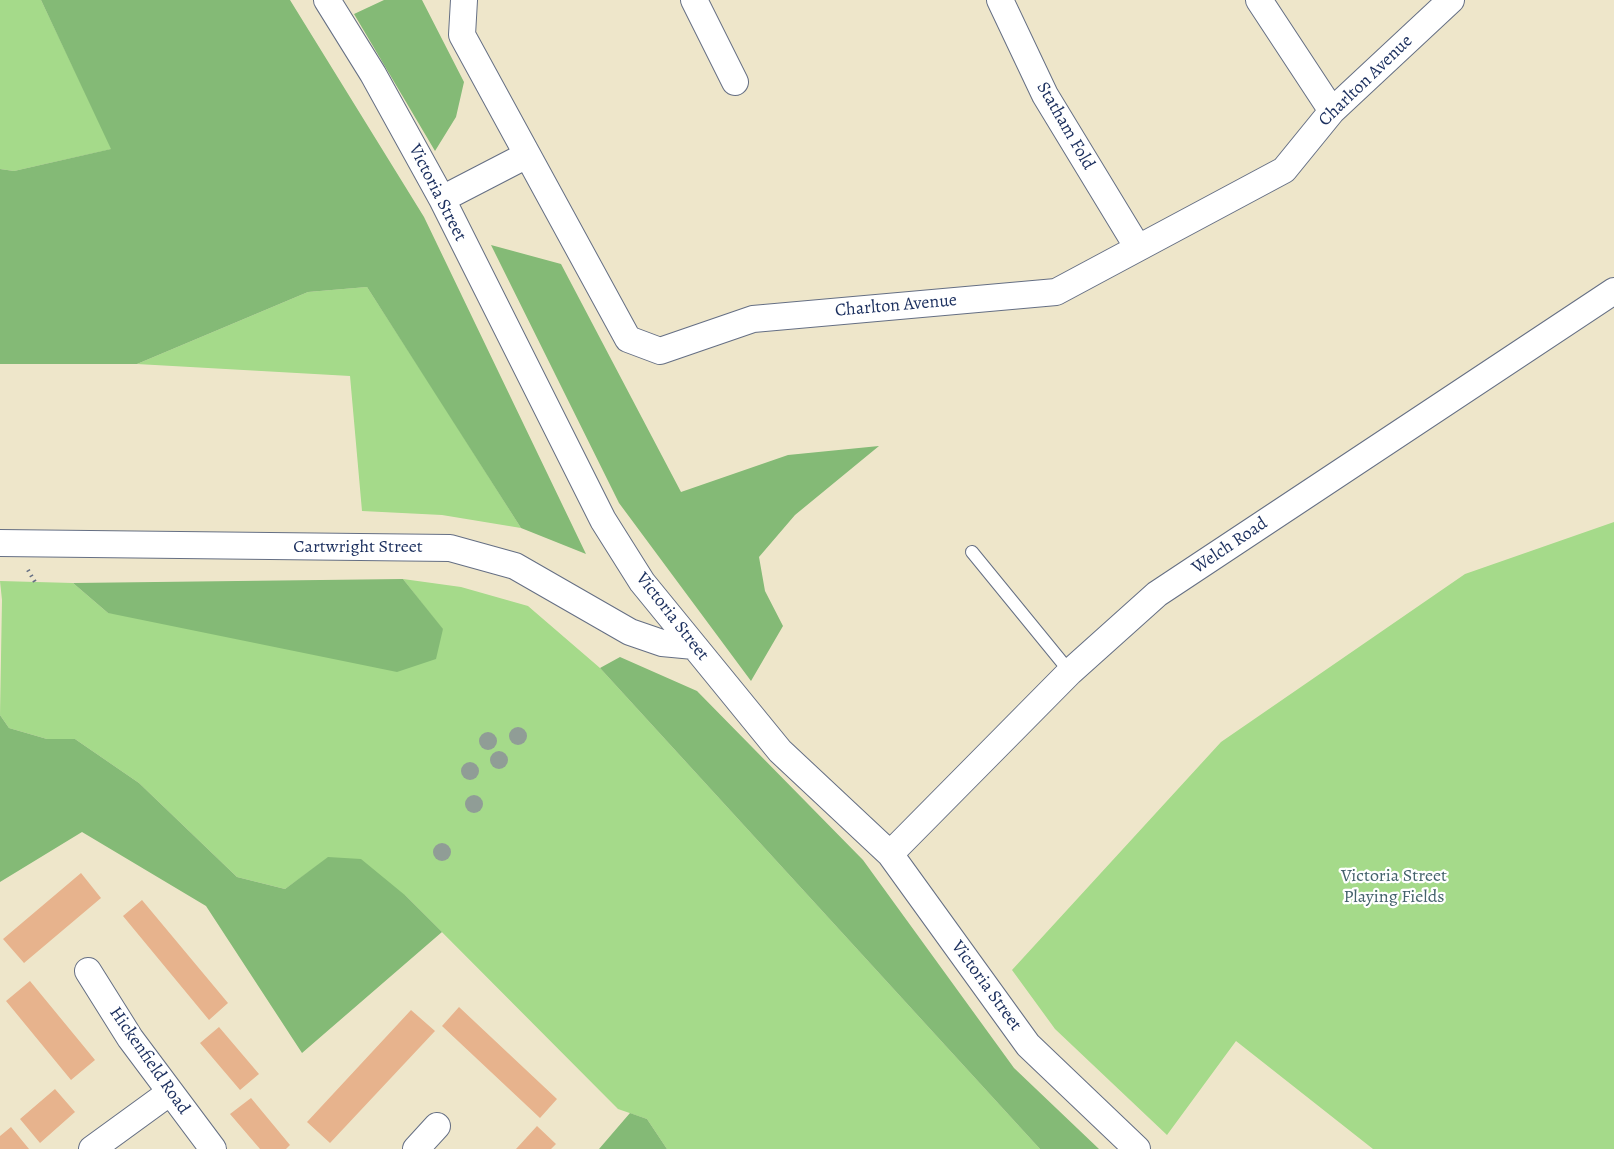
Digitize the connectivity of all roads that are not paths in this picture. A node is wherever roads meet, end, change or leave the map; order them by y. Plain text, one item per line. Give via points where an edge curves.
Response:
1 (327, 0) edge
2 (464, 0) edge
3 (694, 0) edge
4 (1000, 0) edge
5 (1259, 0) edge
6 (1451, 0) edge
7 (735, 81) dead end
8 (1332, 111) junction
9 (527, 155) junction
10 (442, 199) junction
11 (1138, 248) junction
12 (1613, 293) edge
13 (0, 543) edge
14 (972, 552) dead end
15 (694, 646) junction
16 (1070, 672) junction
17 (890, 854) junction
18 (88, 971) dead end
19 (169, 1093) junction
20 (437, 1126) dead end
21 (92, 1149) edge
22 (213, 1149) edge
23 (416, 1149) edge
24 (1137, 1149) edge

1 - 10 street, Victoria Street
2 - 9 street, Charlton Avenue via 462,35
3 - 7 street
4 - 11 street, Statham Fold via 1045,95
5 - 8 street
6 - 8 street, Charlton Avenue
8 - 11 street, Charlton Avenue via 1284,170
9 - 10 street
9 - 11 street, Charlton Avenue via 628,339 660,351 753,319 1056,292
10 - 15 street, Victoria Street via 603,520 642,582
12 - 16 street, Welch Road via 1157,594
13 - 15 street, Cartwright Street via 450,548 515,566 630,632 663,643
14 - 16 lane
15 - 17 street, Victoria Street via 780,752
16 - 17 street, Welch Road
17 - 24 street, Victoria Street via 1028,1045
18 - 19 street, Hickenfield Road
19 - 21 street
19 - 22 street, Hickenfield Road
20 - 23 street

